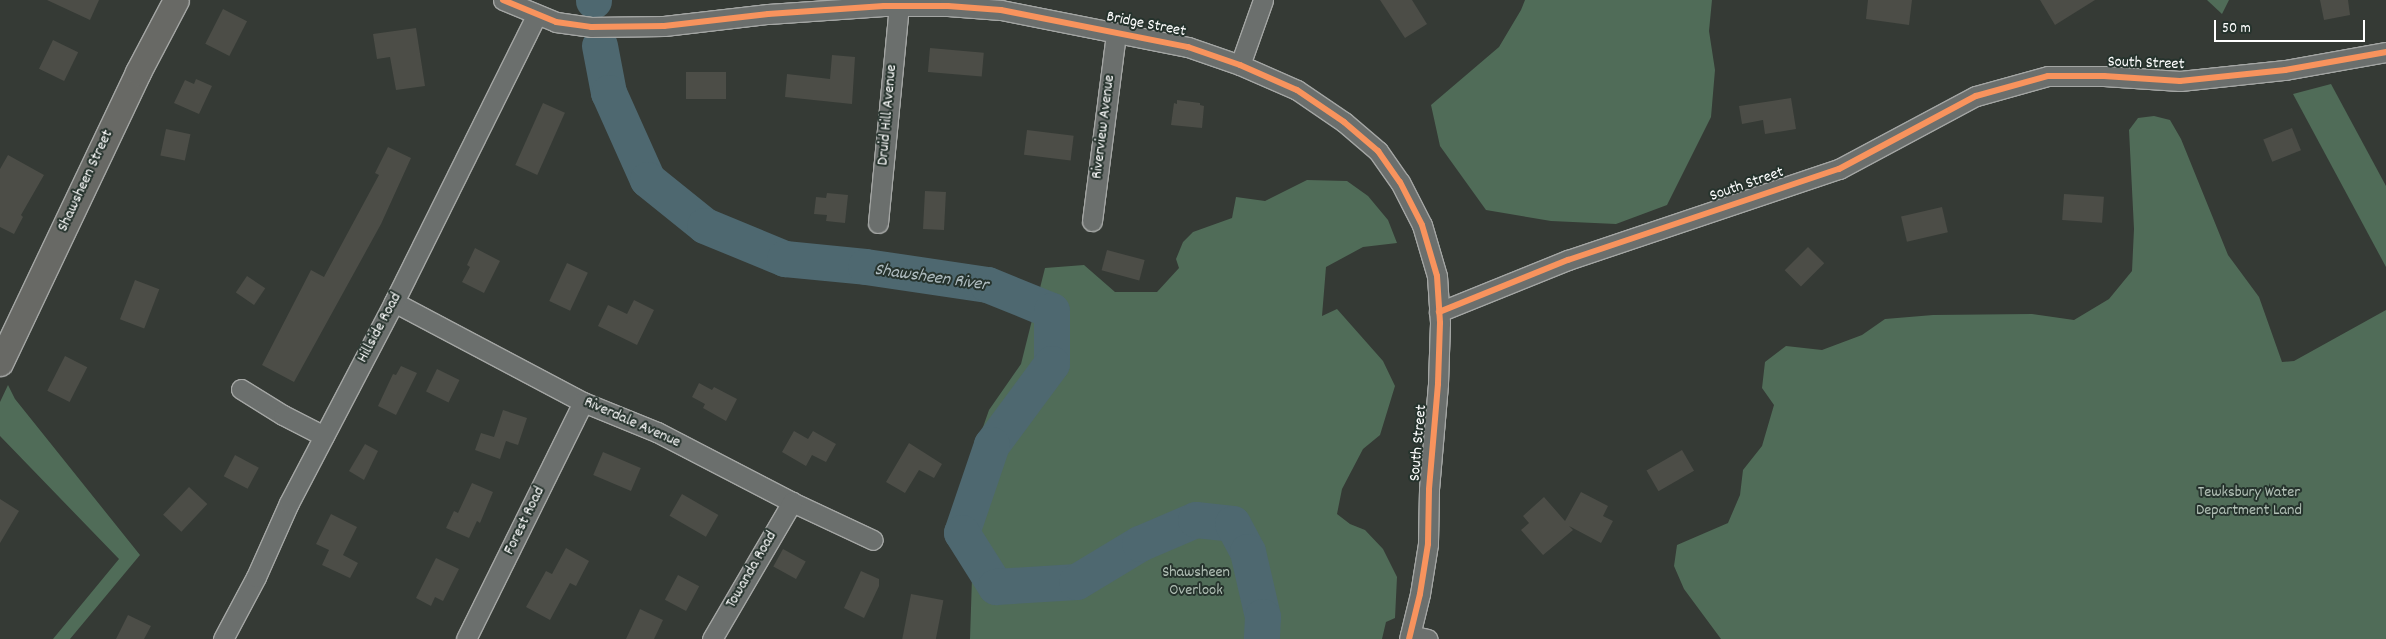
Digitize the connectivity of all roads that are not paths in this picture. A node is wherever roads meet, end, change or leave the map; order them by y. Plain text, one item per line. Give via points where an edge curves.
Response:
1 (176, 0) edge
2 (503, 0) edge
3 (1263, 0) edge
4 (899, 6) junction
5 (536, 16) junction
6 (1116, 32) junction
7 (2386, 52) edge
8 (1240, 65) junction
9 (1092, 221) dead end
10 (878, 224) dead end
11 (394, 302) junction
12 (1439, 312) junction
13 (0, 363) edge
14 (241, 389) dead end
15 (583, 402) junction
16 (324, 436) junction
17 (792, 502) junction
18 (873, 540) dead end
19 (1416, 638) edge
20 (223, 639) edge
21 (466, 639) edge
22 (712, 639) edge

1 - 13 main road, Shawsheen Street via 138,72
2 - 5 street, Bridge Street
3 - 8 street
4 - 5 street, Bridge Street via 768,14 664,26 591,27
4 - 6 street, Bridge Street via 1002,10
4 - 10 street, Druid Hill Avenue
5 - 11 street, Hillside Road
6 - 8 street, Bridge Street via 1188,47
6 - 9 street, Riverview Avenue
7 - 12 street, South Street via 2285,70 2180,81 2048,76 1976,96 1839,169 1568,260
8 - 12 street, Bridge Street via 1297,90 1344,122 1378,151 1400,182 1422,225 1437,276
11 - 15 street, Riverdale Avenue
11 - 16 street, Hillside Road
12 - 19 street, South Street via 1428,544
14 - 16 street via 283,416
15 - 17 street, Riverdale Avenue via 657,432
15 - 21 street, Forest Road
16 - 20 street, Hillside Road
17 - 18 street, Riverdale Avenue
17 - 22 street, Towanda Road

